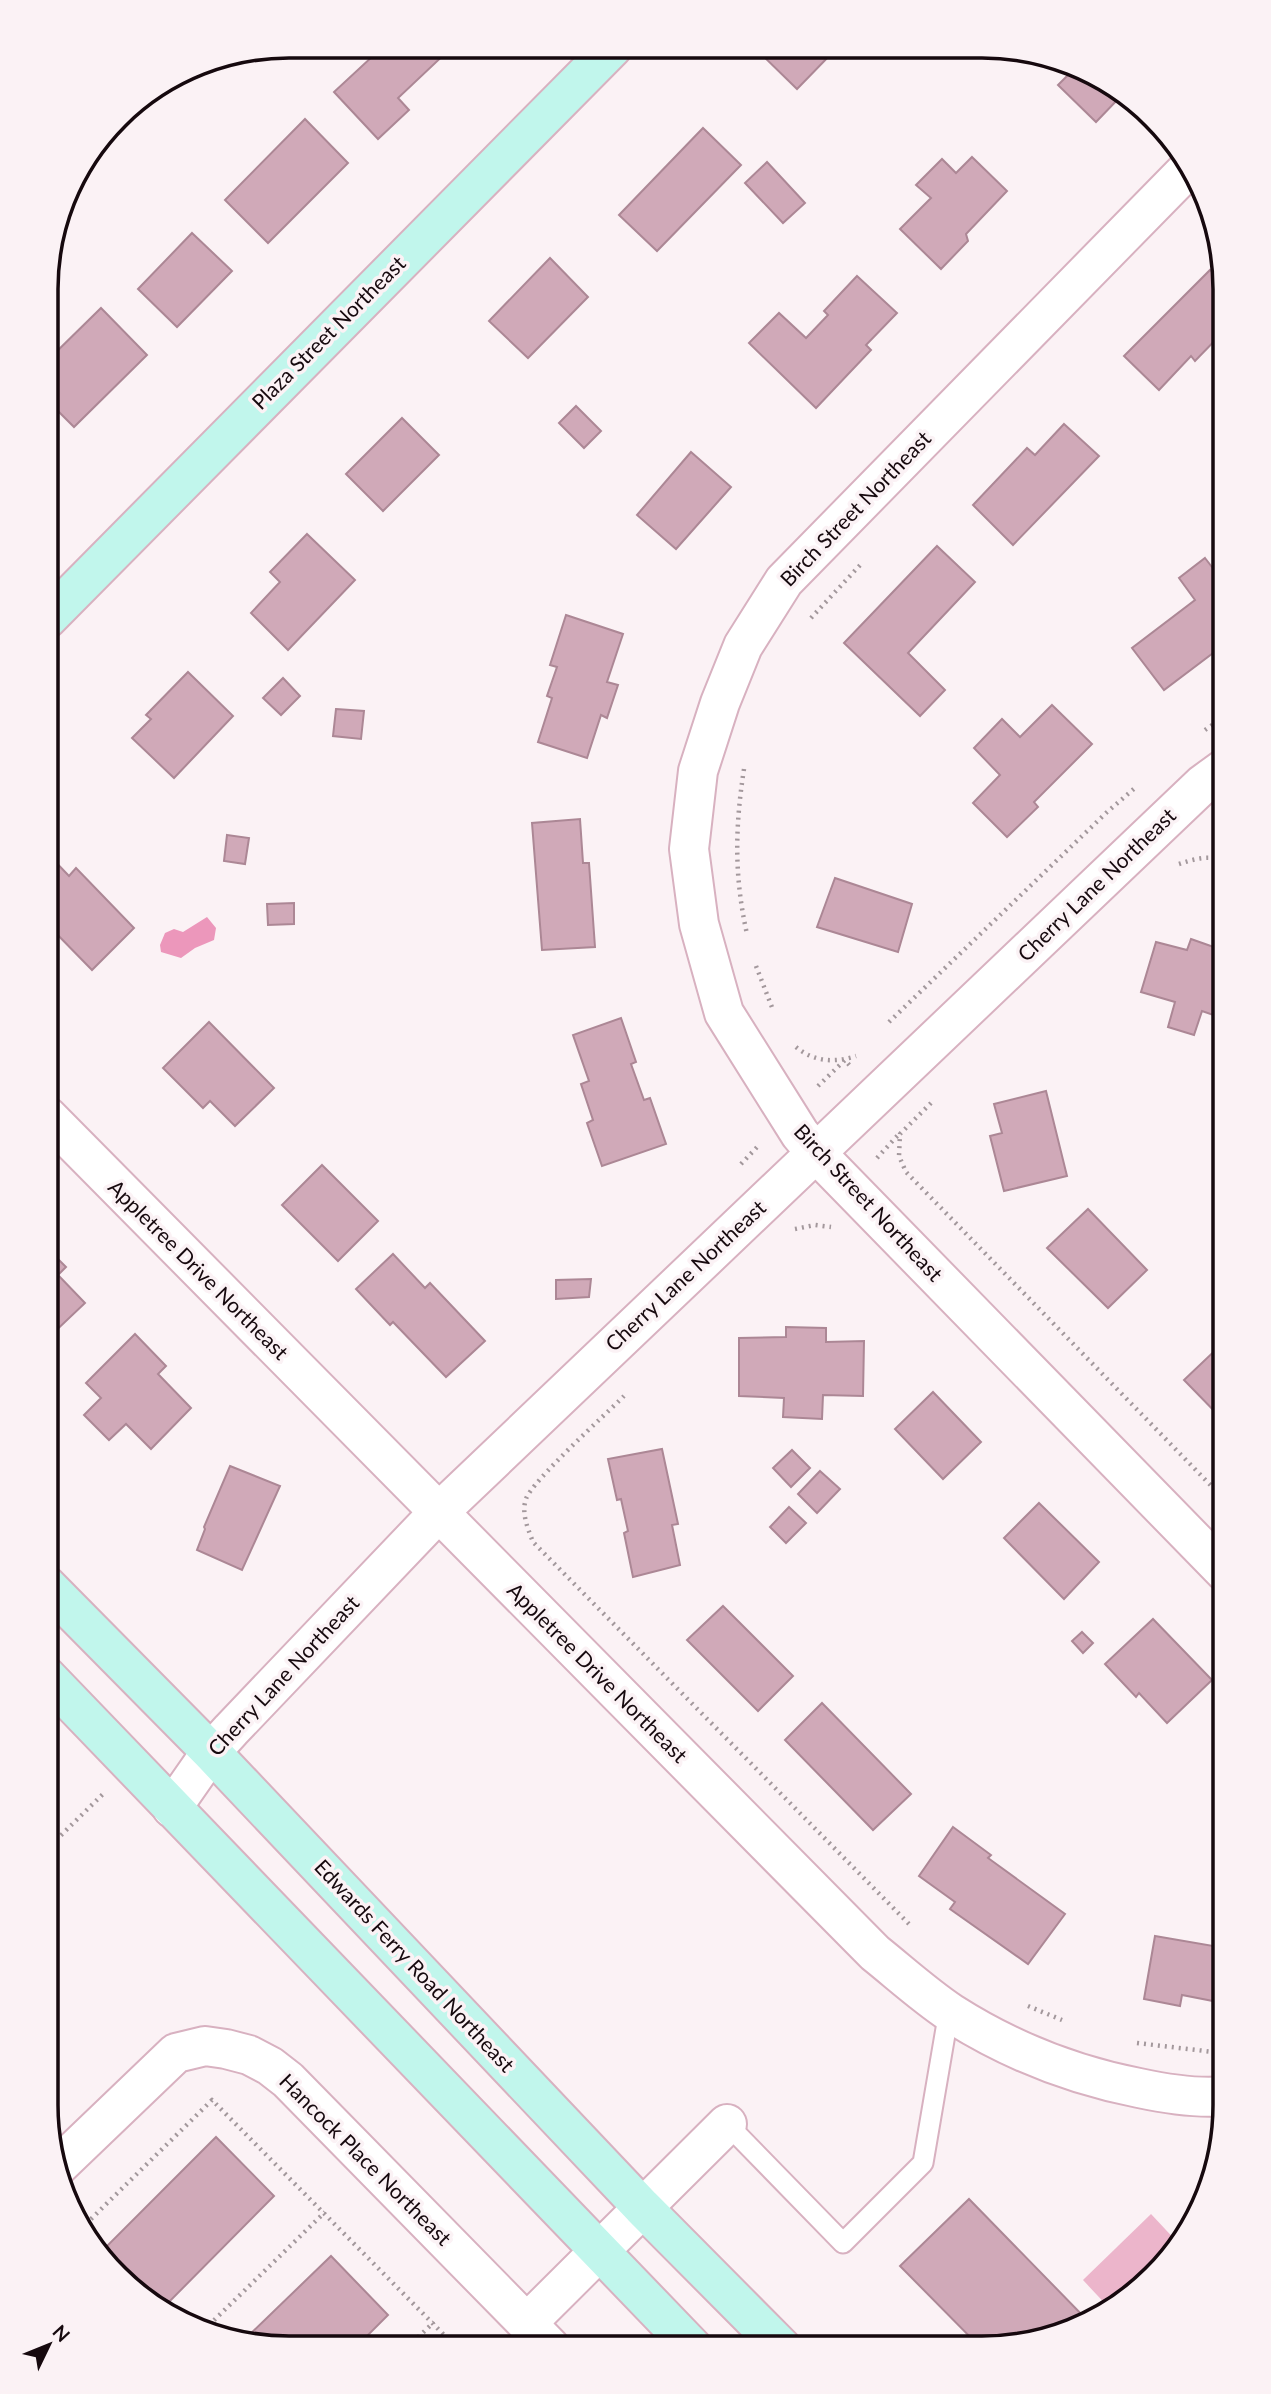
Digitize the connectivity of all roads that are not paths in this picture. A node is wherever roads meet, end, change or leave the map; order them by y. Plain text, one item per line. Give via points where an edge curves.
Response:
1 (601, 58) edge
2 (1182, 175) edge
3 (58, 608) edge
4 (1213, 791) edge
5 (58, 1127) edge
6 (816, 1153) junction
7 (438, 1513) junction
8 (1213, 1560) edge
9 (58, 1597) edge
10 (58, 1689) edge
11 (211, 1752) junction
12 (172, 1808) junction
13 (949, 2011) junction
14 (1213, 2096) edge
15 (727, 2124) joint
16 (65, 2160) edge
17 (642, 2207) junction
18 (598, 2251) junction
19 (539, 2335) edge
20 (681, 2336) edge
21 (770, 2336) edge

1 - 3 main road, Plaza Street Northeast
2 - 6 street, Birch Street Northeast via 784,581 743,646 720,703 698,771 689,849 699,924 724,1013
4 - 6 street, Cherry Lane Northeast
5 - 7 street, Appletree Drive Northeast
6 - 7 street, Cherry Lane Northeast
6 - 8 street, Birch Street Northeast
7 - 11 street, Cherry Lane Northeast
7 - 13 street, Appletree Drive Northeast via 875,1953
9 - 11 main road, Edwards Ferry Road Northeast
10 - 12 main road
11 - 12 street, Cherry Lane Northeast
11 - 17 main road, Edwards Ferry Road Northeast
12 - 18 main road
13 - 14 street, Appletree Drive Northeast via 1035,2058 1100,2081 1169,2094
13 - 15 lane via 923,2163 843,2243
15 - 17 street, Hancock Place Northeast
16 - 19 street, Hancock Place Northeast via 176,2053 205,2046 249,2055 288,2080
17 - 18 street, Hancock Place Northeast
17 - 21 main road, Edwards Ferry Road Northeast
18 - 19 street, Hancock Place Northeast
18 - 20 main road

